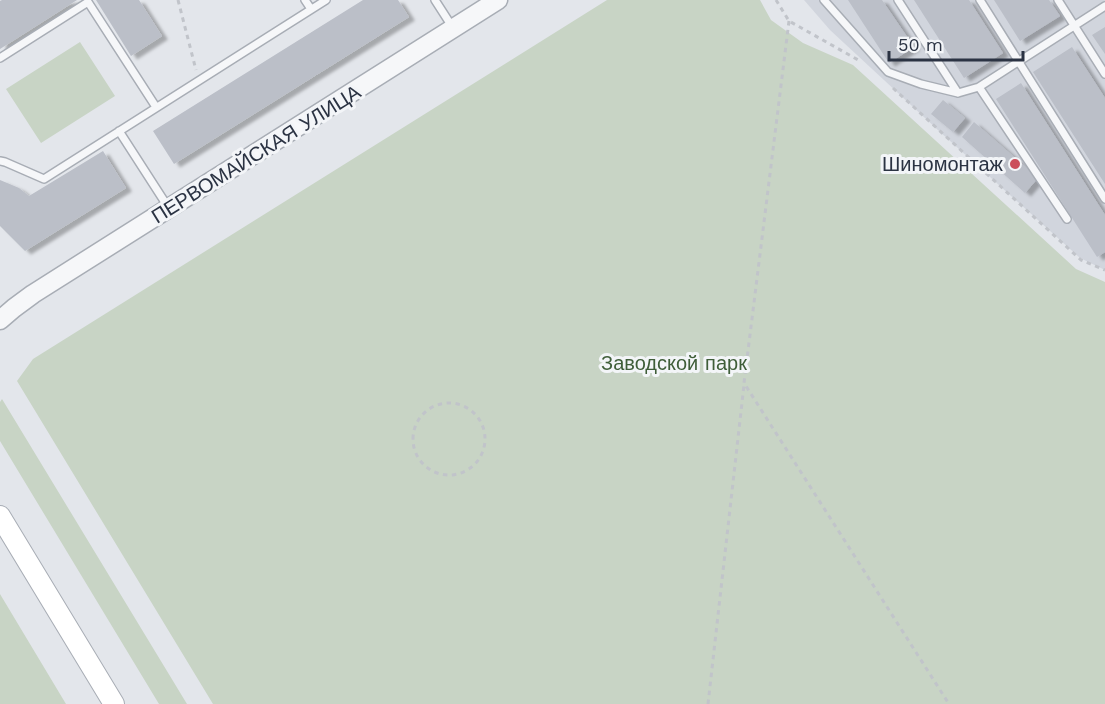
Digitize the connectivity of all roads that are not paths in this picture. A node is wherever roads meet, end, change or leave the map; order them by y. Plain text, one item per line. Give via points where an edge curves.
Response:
1 (305, 0) edge
2 (326, 0) edge
3 (435, 0) edge
4 (498, 0) edge
5 (824, 0) edge
6 (898, 0) edge
7 (980, 0) edge
8 (1058, 0) edge
9 (1105, 6) edge
10 (311, 9) junction
11 (1074, 25) junction
12 (453, 28) junction
13 (0, 58) edge
14 (1019, 62) junction
15 (1105, 74) edge
16 (979, 87) junction
17 (958, 93) junction
18 (156, 107) junction
19 (119, 131) junction
20 (0, 161) edge
21 (1105, 199) edge
22 (169, 209) junction
23 (1067, 219) dead end
24 (5, 310) edge
25 (0, 320) edge
26 (0, 327) edge
27 (0, 516) edge
28 (114, 704) edge

1 - 10 lane
2 - 10 lane
3 - 12 lane
4 - 12 street, ПЕРВОМАЙСКАЯ УЛИЦА
5 - 17 lane via 888,72
6 - 17 lane
7 - 14 lane
8 - 11 lane
9 - 11 lane
10 - 18 lane
11 - 14 lane
11 - 15 lane
12 - 22 street, ПЕРВОМАЙСКАЯ УЛИЦА
13 - 18 lane via 88,2
14 - 16 lane
14 - 21 lane
16 - 17 lane
16 - 23 lane
18 - 19 lane
19 - 20 lane via 44,179
19 - 22 lane
22 - 24 street, ПЕРВОМАЙСКАЯ УЛИЦА
24 - 25 street
24 - 26 street
27 - 28 main road

